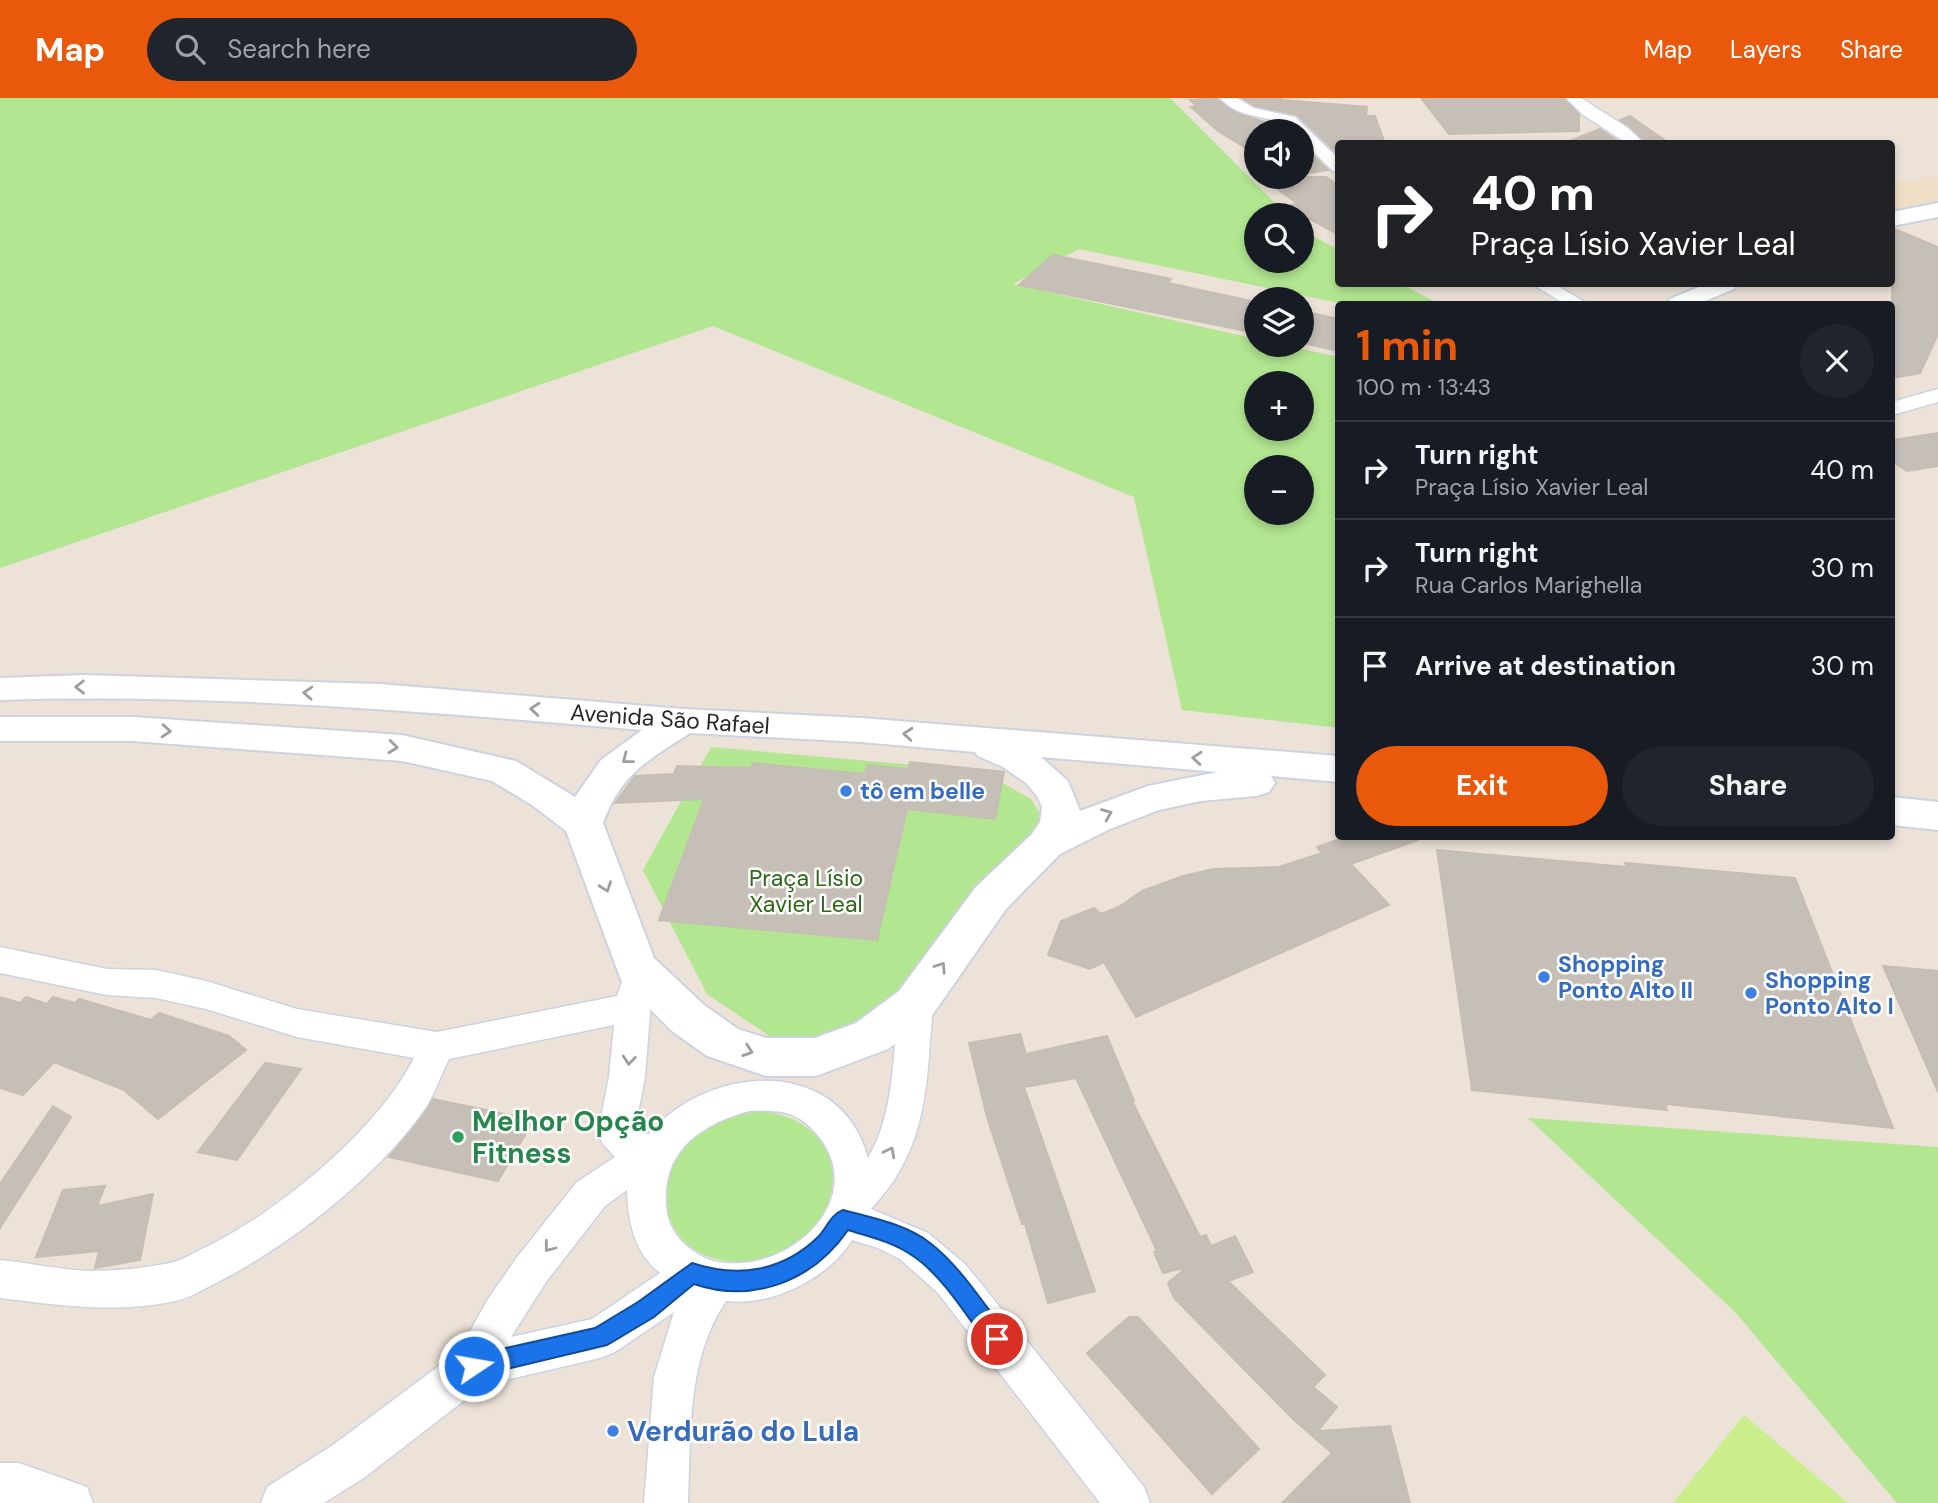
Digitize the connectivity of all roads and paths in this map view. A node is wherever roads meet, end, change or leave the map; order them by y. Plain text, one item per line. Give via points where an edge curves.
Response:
1 (1227, 98) edge
2 (1573, 98) edge
3 (1285, 119) edge
4 (1633, 140) edge
5 (1314, 144) edge
6 (1335, 164) edge
7 (1938, 210) edge
8 (1895, 218) edge
9 (1547, 287) edge
10 (1718, 287) edge
11 (1572, 301) edge
12 (1686, 301) edge
13 (1938, 395) edge
14 (1895, 409) edge
15 (0, 689) edge
16 (683, 722) junction
17 (0, 729) edge
18 (976, 740) junction
19 (1335, 769) edge
20 (1335, 788) edge
21 (1938, 816) edge
22 (1895, 817) edge
23 (1895, 818) edge
24 (583, 823) junction
25 (1938, 839) edge
26 (1046, 844) junction
27 (0, 960) edge
28 (635, 988) junction
29 (915, 1004) junction
30 (437, 1047) junction
31 (654, 1160) junction
32 (846, 1213) junction
33 (704, 1277) junction
34 (0, 1279) edge
35 (474, 1366) junction
36 (0, 1485) edge
37 (71, 1503) edge
38 (283, 1503) edge
39 (666, 1503) edge
40 (1128, 1503) edge

1 - 3 street via 1249,112
2 - 4 street
5 - 6 street
7 - 8 main road
9 - 11 street
10 - 12 main road
13 - 14 street
16 -> 15 main road, Avenida São Rafael via 380,696 85,686
18 -> 16 main road, Avenida São Rafael
16 -> 24 main road via 607,777
17 -> 24 main road via 133,729 402,748 503,770
19 -> 18 main road, Avenida São Rafael
18 - 26 main road via 1016,758 1054,790 1061,807 1059,824
26 -> 20 main road via 1119,808 1192,788 1268,782
21 - 22 main road
23 - 25 main road
24 -> 28 main road
29 -> 26 main road via 991,898
27 - 30 street via 107,982 156,984 297,1024
28 -> 29 main road via 723,1043 766,1057 816,1057 872,1036
28 - 30 street
28 -> 31 street via 627,1077 616,1133 629,1147
32 -> 29 street via 881,1170 896,1141 904,1114
30 - 34 street via 414,1096 384,1132 269,1232 227,1257 176,1282 91,1290
31 - 32 street via 674,1130 696,1113 722,1101 776,1095 801,1102 840,1132 850,1155 853,1180
31 - 33 street via 644,1198 649,1228 665,1254
31 -> 35 street via 623,1171 591,1194 502,1313
32 - 33 street via 827,1243 776,1276 745,1282
32 - 40 street via 922,1250 951,1279
33 - 35 street via 600,1338
33 - 39 street via 677,1371
35 - 38 street via 349,1461
36 - 37 street via 19,1485

